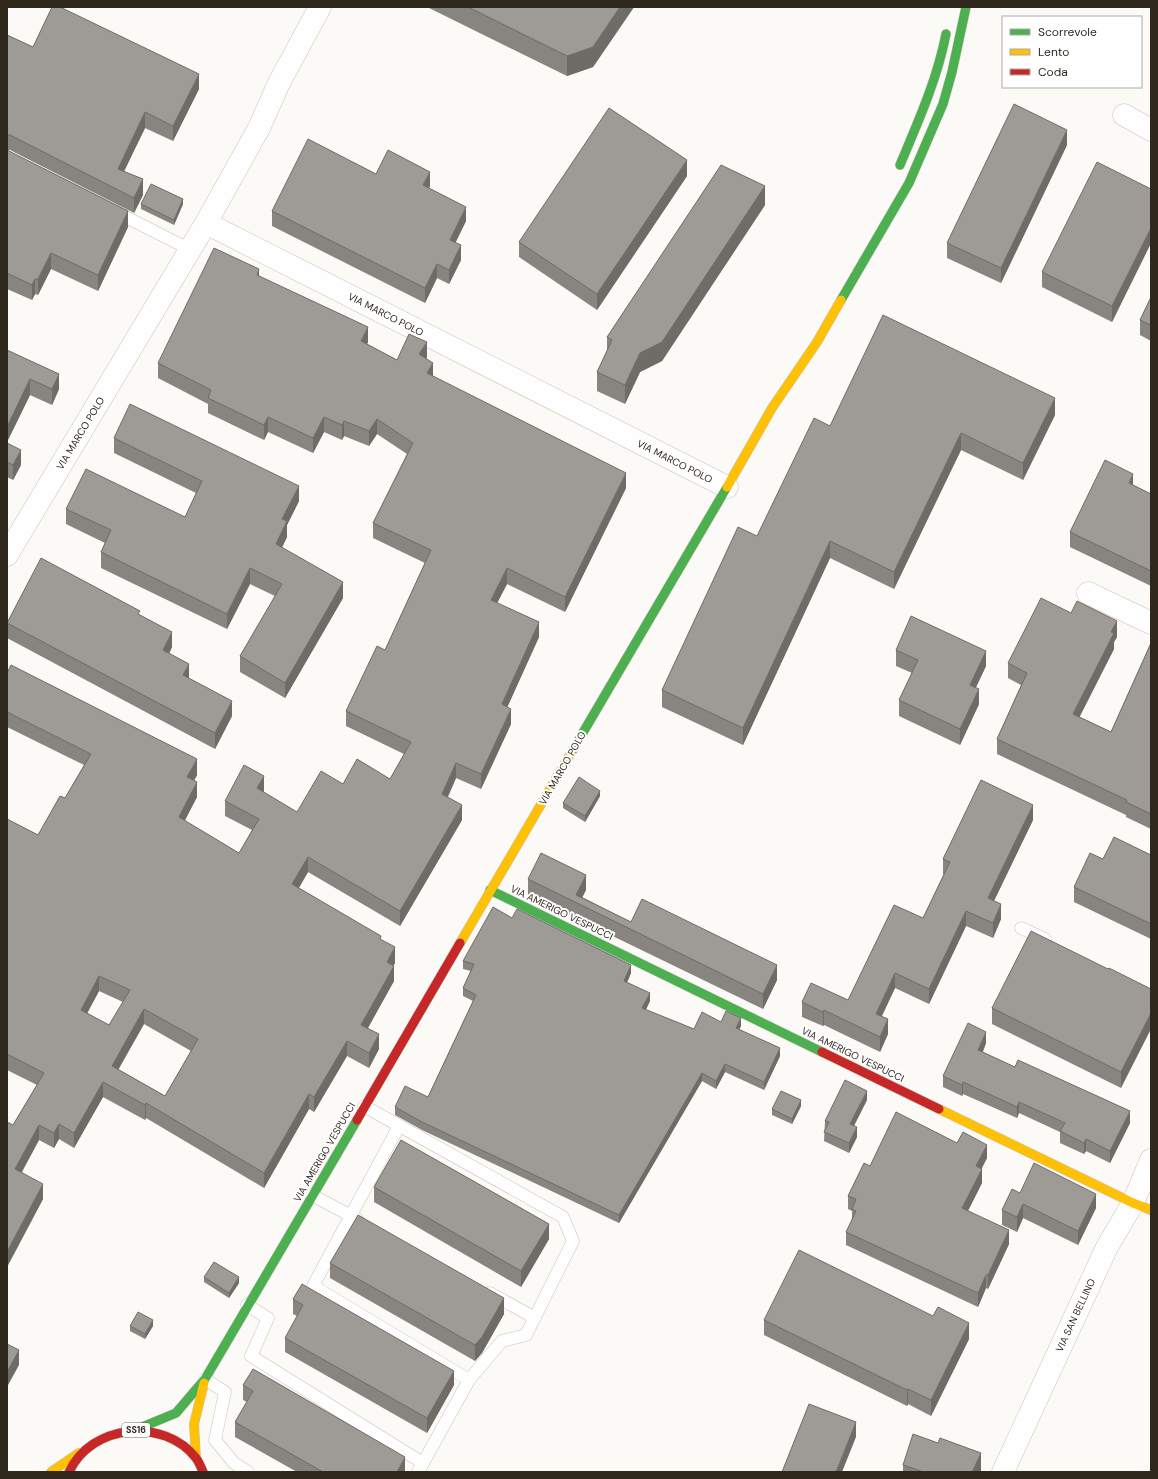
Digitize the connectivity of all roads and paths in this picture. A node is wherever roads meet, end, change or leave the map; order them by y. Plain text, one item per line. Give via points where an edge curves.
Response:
1 (320, 7) edge
2 (966, 7) edge
3 (948, 22) dead end
4 (1124, 115) dead end
5 (1151, 130) edge
6 (897, 173) dead end
7 (104, 206) edge
8 (206, 223) junction
9 (189, 249) junction
10 (794, 358) dead end
11 (772, 408) junction
12 (727, 487) junction
13 (7, 555) edge
14 (1088, 593) dead end
15 (1151, 622) edge
16 (490, 890) junction
17 (1021, 928) dead end
18 (1057, 945) edge
19 (364, 1106) junction
20 (399, 1126) junction
21 (1151, 1160) edge
22 (312, 1195) junction
23 (1142, 1207) edge
24 (351, 1216) junction
25 (364, 1224) edge
26 (480, 1288) edge
27 (248, 1306) junction
28 (535, 1318) junction
29 (205, 1379) junction
30 (469, 1380) junction
31 (135, 1430) junction
32 (88, 1447) junction
33 (196, 1458) junction
34 (421, 1467) edge
35 (51, 1472) edge
36 (69, 1472) edge
37 (203, 1472) edge
38 (248, 1472) edge
39 (1003, 1472) edge

1 - 8 street, VIA MARCO POLO via 279,83 259,128
2 - 11 main road via 943,104 909,183 817,342
3 - 6 main road via 937,70
4 - 5 street
7 - 9 lane
8 - 9 street, VIA MARCO POLO
8 - 12 street, VIA MARCO POLO
9 - 13 street, VIA MARCO POLO
10 - 11 main road
11 - 12 main road
12 - 16 main road, VIA MARCO POLO
14 - 15 street
16 - 19 main road, VIA AMERIGO VESPUCCI
16 - 23 main road, VIA AMERIGO VESPUCCI
17 - 18 lane
19 - 20 lane
19 - 22 main road, VIA AMERIGO VESPUCCI
20 - 24 lane
20 - 28 lane via 563,1217 573,1241
21 - 23 street, VIA SAN BELLINO
22 - 24 lane
22 - 27 main road, VIA AMERIGO VESPUCCI
23 - 39 street, VIA SAN BELLINO via 1107,1247
24 - 25 lane
24 - 30 lane via 313,1286
26 - 28 lane
27 - 29 main road, VIA AMERIGO VESPUCCI
27 - 34 lane via 268,1318 251,1356
28 - 30 lane via 526,1335 502,1341
29 - 31 main road, VIA AMERIGO VESPUCCI via 176,1414
29 - 33 main road, VIA AMERIGO VESPUCCI via 194,1424
29 - 38 lane via 225,1392 215,1440 234,1463
30 - 34 lane
31 - 32 main road, SS16 via 110,1434
31 - 33 main road, SS16 via 158,1433 179,1443
32 - 35 main road, SS16
32 - 36 main road, SS16 via 71,1466
33 - 37 main road, SS16

